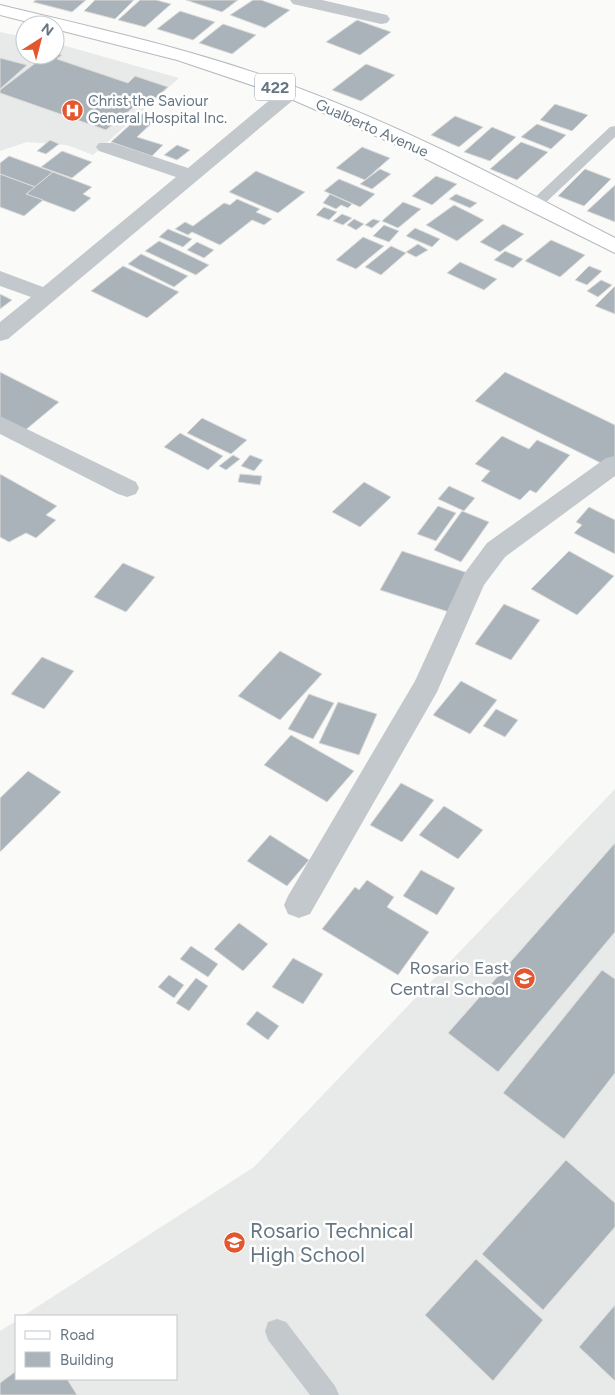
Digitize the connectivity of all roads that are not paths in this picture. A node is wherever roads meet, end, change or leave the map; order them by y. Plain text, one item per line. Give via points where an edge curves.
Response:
1 (299, 0) edge
2 (0, 10) edge
3 (380, 19) dead end
4 (291, 92) junction
5 (615, 130) edge
6 (106, 147) dead end
7 (190, 175) junction
8 (536, 204) junction
9 (615, 247) edge
10 (0, 278) edge
11 (48, 296) junction
12 (0, 334) edge
13 (0, 424) edge
14 (615, 464) edge
15 (127, 488) dead end
16 (299, 905) dead end
17 (277, 1331) dead end
18 (326, 1395) edge

1 - 3 street
2 - 4 main road, Gualberto Avenue / 422 via 152,48
4 - 7 street
4 - 8 main road, Gualberto Avenue / 422
5 - 8 lane
6 - 7 street
7 - 11 street
8 - 9 main road, Gualberto Avenue / 422
10 - 11 street
11 - 12 street
13 - 15 street
14 - 16 street via 496,550 473,582 427,684
17 - 18 lane

